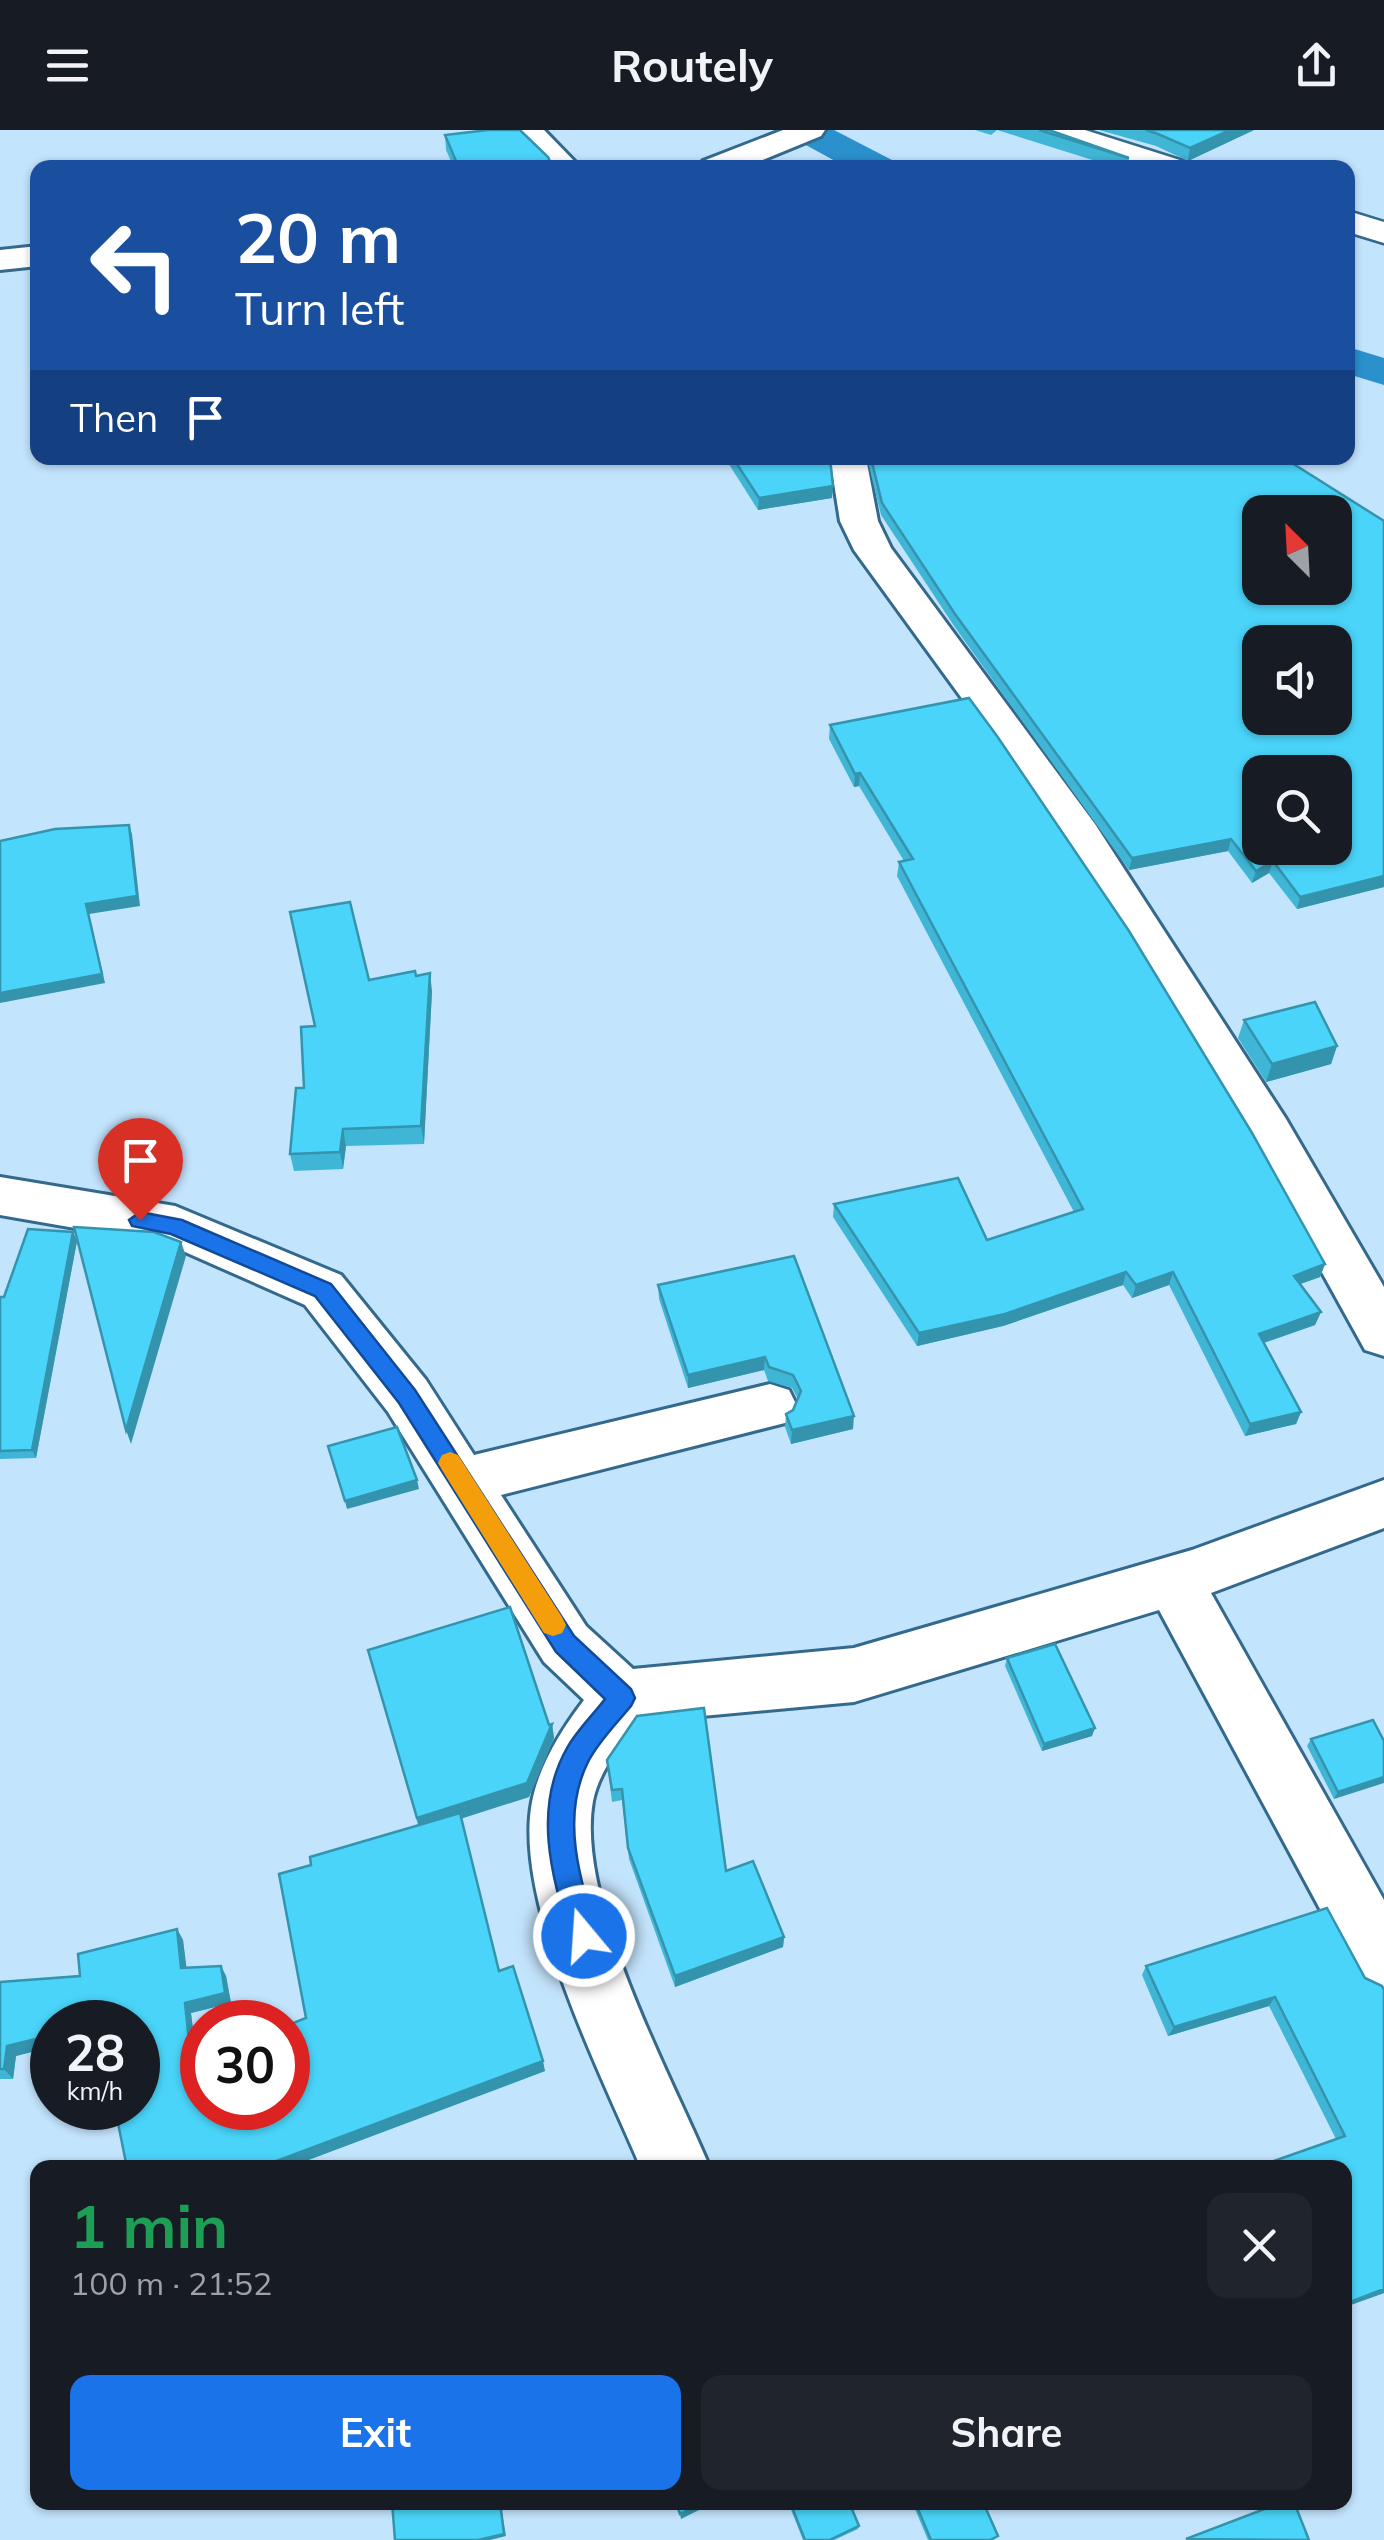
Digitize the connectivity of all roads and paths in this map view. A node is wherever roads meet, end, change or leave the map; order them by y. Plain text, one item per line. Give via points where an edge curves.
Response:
1 (526, 130) edge
2 (810, 130) edge
3 (1053, 130) edge
4 (558, 160) edge
5 (734, 160) edge
6 (1147, 160) edge
7 (1355, 224) edge
8 (1384, 232) edge
9 (30, 257) edge
10 (0, 260) edge
11 (849, 465) edge
12 (0, 1196) edge
13 (1384, 1335) edge
14 (770, 1406) dead end
15 (462, 1481) junction
16 (1384, 1504) edge
17 (1173, 1580) junction
18 (622, 1698) junction
19 (1384, 1963) edge
20 (673, 2160) edge

1 - 4 street
2 - 5 street
3 - 6 street
7 - 8 street
9 - 10 street
11 - 13 street via 859,522 874,550 1064,811 1212,1037 1297,1174
12 - 15 street via 175,1226 323,1290 407,1396
14 - 15 street
15 - 18 street via 565,1644
16 - 17 street
17 - 18 street via 854,1675
17 - 19 street
18 - 20 street via 577,1755 561,1807 563,1870 604,2001

